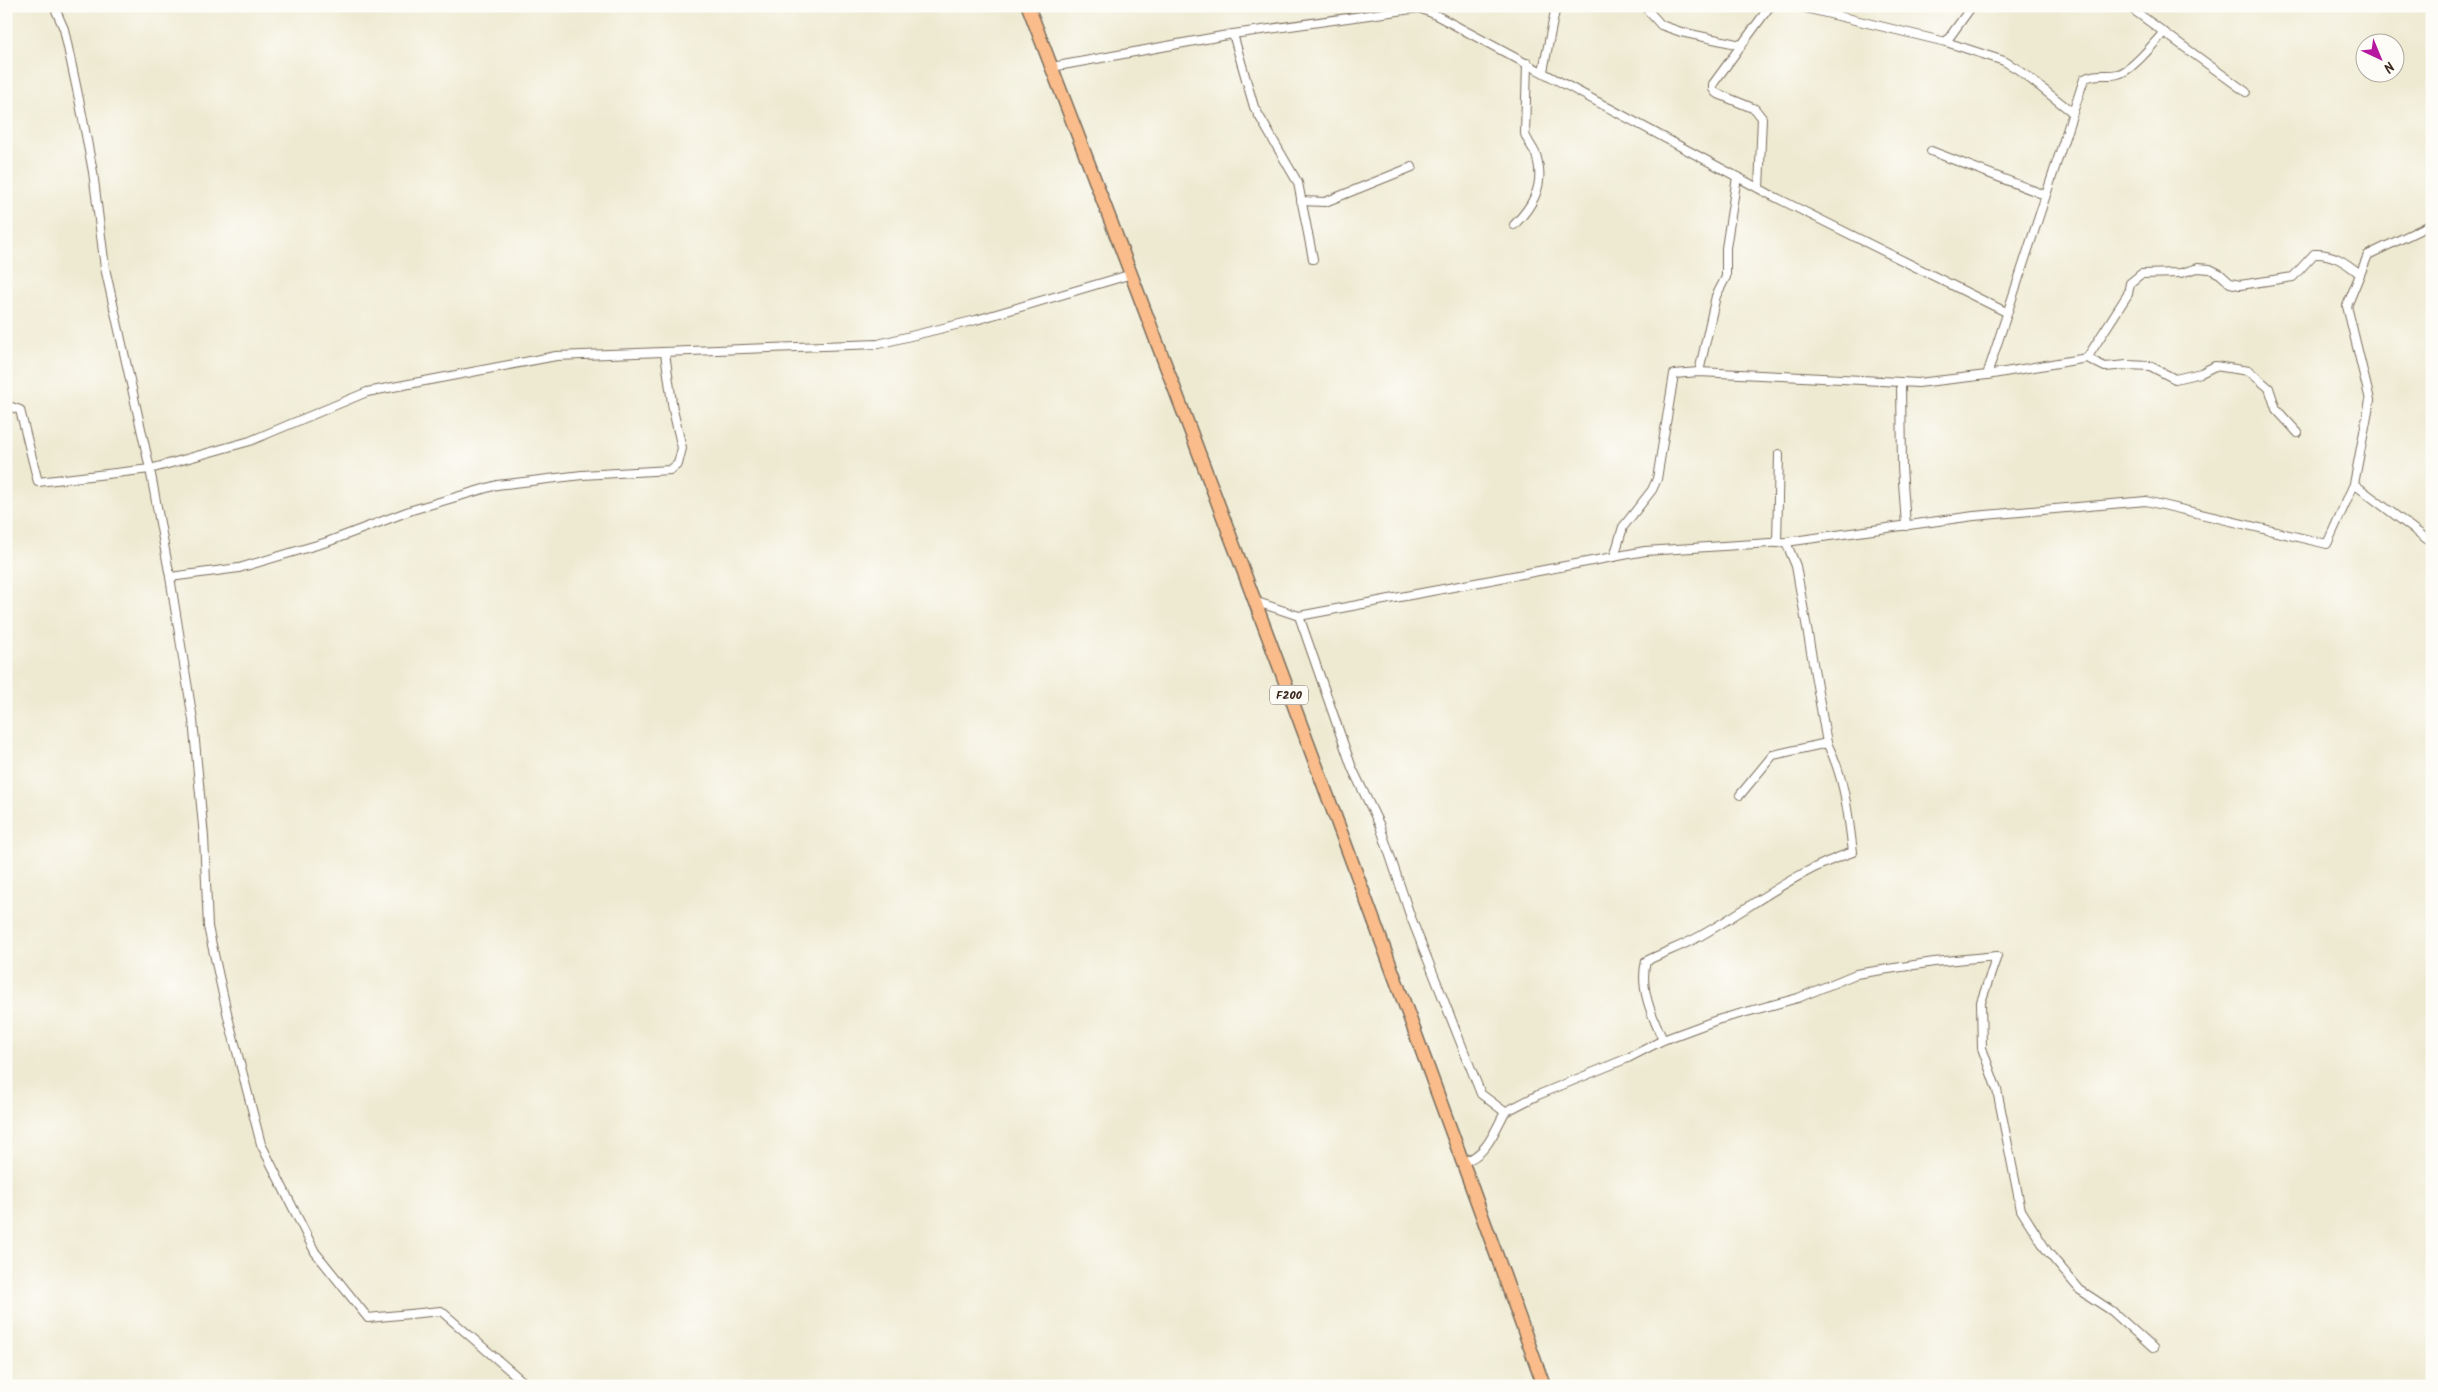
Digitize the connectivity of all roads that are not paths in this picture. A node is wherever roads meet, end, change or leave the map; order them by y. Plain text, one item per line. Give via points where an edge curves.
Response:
1 (54, 6) edge
2 (1028, 6) edge
3 (1556, 6) edge
4 (1644, 6) edge
5 (1770, 6) edge
6 (1797, 6) edge
7 (1972, 6) edge
8 (2128, 6) edge
9 (2164, 32) junction
10 (1233, 34) junction
11 (1946, 42) junction
12 (1742, 45) junction
13 (1527, 63) junction
14 (1052, 67) junction
15 (1543, 71) junction
16 (2246, 92) dead end
17 (2072, 112) junction
18 (1931, 151) dead end
19 (1412, 167) dead end
20 (1736, 177) junction
21 (1759, 188) junction
22 (2045, 195) junction
23 (1301, 202) junction
24 (2432, 224) edge
25 (1514, 226) dead end
26 (1313, 258) dead end
27 (1132, 274) junction
28 (2360, 274) junction
29 (2006, 312) junction
30 (665, 353) junction
31 (2087, 358) junction
32 (1699, 372) junction
33 (1987, 376) junction
34 (1902, 382) junction
35 (6, 405) edge
36 (2298, 433) dead end
37 (1779, 454) dead end
38 (150, 469) junction
39 (2354, 484) junction
40 (1906, 526) junction
41 (1786, 542) junction
42 (1777, 543) junction
43 (2432, 543) edge
44 (1614, 557) junction
45 (170, 577) junction
46 (1254, 602) junction
47 (1299, 616) junction
48 (1827, 743) junction
49 (1740, 795) dead end
50 (1663, 1040) junction
51 (1504, 1112) junction
52 (1463, 1162) junction
53 (2153, 1348) dead end
54 (528, 1386) edge
55 (1544, 1386) edge

1 - 38 street via 64,29 80,104 105,268
2 - 14 main road, F200
3 - 15 street
4 - 12 street via 1662,25
5 - 12 street
6 - 11 street
7 - 11 street
8 - 9 street
9 - 16 street
9 - 17 street via 2120,74 2092,74 2084,79
10 - 13 street via 1419,8
10 - 14 street
10 - 23 street via 1254,107 1294,172
11 - 17 street via 2004,61
12 - 21 street via 1713,84 1713,89 1722,97 1755,109 1762,118
13 - 15 street
13 - 25 street via 1525,134 1537,157 1538,184 1530,209
14 - 27 main road, F200
15 - 20 street
17 - 22 street
18 - 22 street
19 - 23 street via 1325,202
20 - 21 street
20 - 32 street via 1726,248 1726,277 1716,296
21 - 29 street
22 - 29 street
23 - 26 street
24 - 28 street via 2368,255
27 - 30 street via 976,320 878,344
27 - 46 main road, F200
28 - 31 street via 2343,260 2324,254 2314,254 2293,277 2240,284 2230,283 2210,269 2141,274 2130,283 2128,294
28 - 39 street via 2347,306 2370,400
29 - 33 street
30 - 38 street via 556,356 367,392 250,441
30 - 45 street via 682,448 678,464 670,470 582,475 497,485 239,568
31 - 33 street
31 - 36 street via 2105,367 2150,366 2175,380 2215,366 2249,371 2269,388 2276,409
32 - 34 street
32 - 44 street via 1674,374 1657,479 1622,528
33 - 34 street
34 - 40 street
35 - 38 street via 20,410 38,482
37 - 42 street
38 - 45 street
39 - 40 street via 2327,544 2146,501 1974,516
39 - 43 street
40 - 41 street
41 - 42 street
41 - 48 street via 1796,566
42 - 44 street via 1645,551
44 - 47 street
45 - 54 street via 193,720 204,837 208,927 261,1144 315,1252 368,1318 441,1311
46 - 47 street
46 - 52 main road, F200
47 - 51 street via 1352,768 1380,826 1410,915 1480,1094
48 - 49 street via 1773,756
48 - 50 street via 1843,783 1853,852 1825,861 1783,883 1701,936 1646,960 1643,972 1646,998
50 - 51 street
50 - 53 street via 1716,1020 1798,998 1856,974 1997,956 1981,1002 1982,1048 1997,1090 2021,1210 2047,1251 2080,1290 2112,1311
51 - 52 street via 1483,1152
52 - 55 main road, F200

